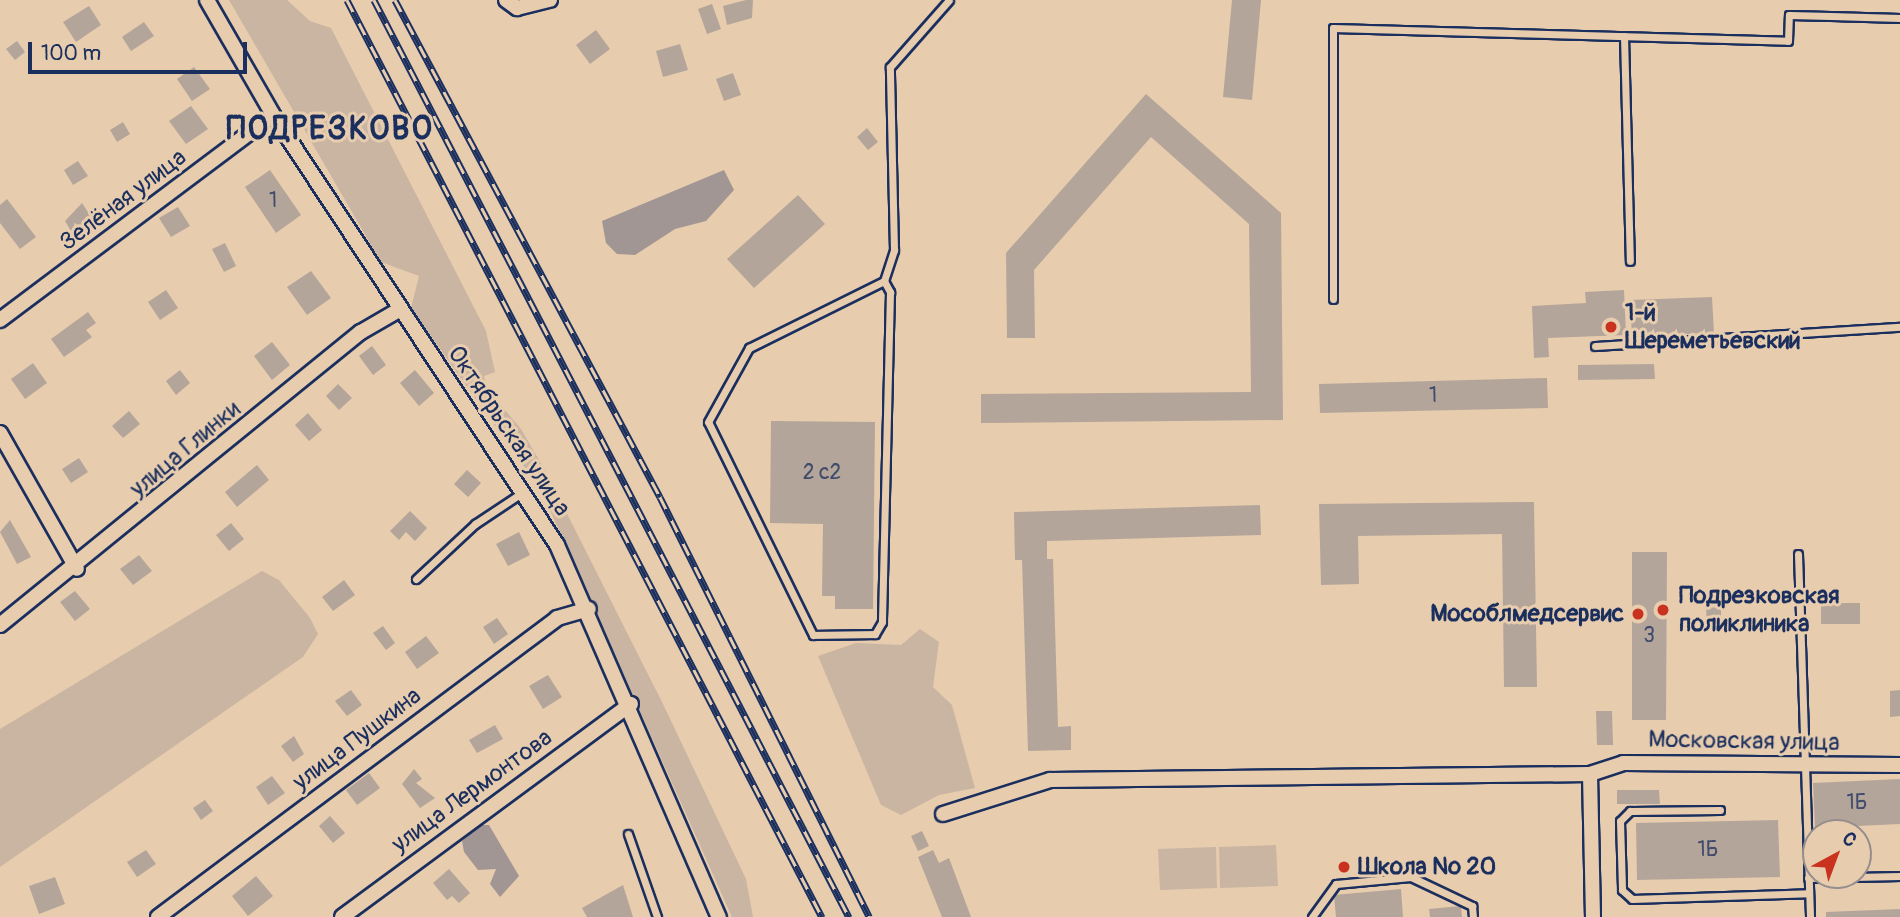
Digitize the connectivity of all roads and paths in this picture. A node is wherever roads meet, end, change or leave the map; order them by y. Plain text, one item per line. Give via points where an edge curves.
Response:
1 (208, 0) edge
2 (550, 0) edge
3 (949, 0) edge
4 (507, 1) edge
5 (1900, 18) edge
6 (1624, 36) junction
7 (273, 115) junction
8 (1630, 261) dead end
9 (884, 281) junction
10 (1333, 299) dead end
11 (399, 310) junction
12 (0, 320) edge
13 (1900, 327) edge
14 (1595, 346) dead end
15 (0, 433) edge
16 (527, 490) junction
17 (1798, 554) dead end
18 (77, 569) junction
19 (416, 579) dead end
20 (589, 609) junction
21 (0, 625) edge
22 (631, 704) junction
23 (1805, 764) junction
24 (1900, 765) edge
25 (1590, 775) junction
26 (1720, 810) dead end
27 (943, 814) dead end
28 (1806, 819) edge
29 (628, 834) dead end
30 (1900, 876) edge
31 (1872, 877) edge
32 (1809, 889) edge
33 (1809, 893) junction
34 (158, 917) edge
35 (342, 917) edge
36 (657, 917) edge
37 (719, 917) edge
38 (1312, 917) edge
39 (1473, 917) edge
40 (1593, 917) edge
41 (1810, 917) edge

1 - 7 street, Октябрьская улица
2 - 4 street via 517,8
3 - 9 lane via 890,67 894,250
5 - 6 lane via 1789,15 1788,41
6 - 8 lane
6 - 10 lane via 1333,28
7 - 11 street, Октябрьская улица
7 - 12 street, Зелёная улица
9 - 9 lane via 749,348 708,422 813,635 875,634 882,622 890,292
11 - 16 street, Октябрьская улица
11 - 18 street, улица Глинки via 361,332
13 - 14 lane
15 - 18 street
16 - 19 lane via 475,524
16 - 20 street, Октябрьская улица
17 - 23 lane
18 - 21 street, улица Глинки
20 - 22 street, Октябрьская улица
20 - 34 street, улица Пушкина via 557,618
22 - 35 street, улица Лермонтова
22 - 37 street, Октябрьская улица
23 - 24 street, Московская улица
23 - 25 street, Московская улица via 1613,763
23 - 28 lane
25 - 27 street, Московская улица via 1050,780
25 - 40 street
26 - 33 lane via 1630,811 1620,821 1622,890 1632,899
29 - 36 lane
30 - 31 lane
32 - 33 lane
33 - 41 lane
38 - 39 lane via 1336,884 1411,877 1472,906

